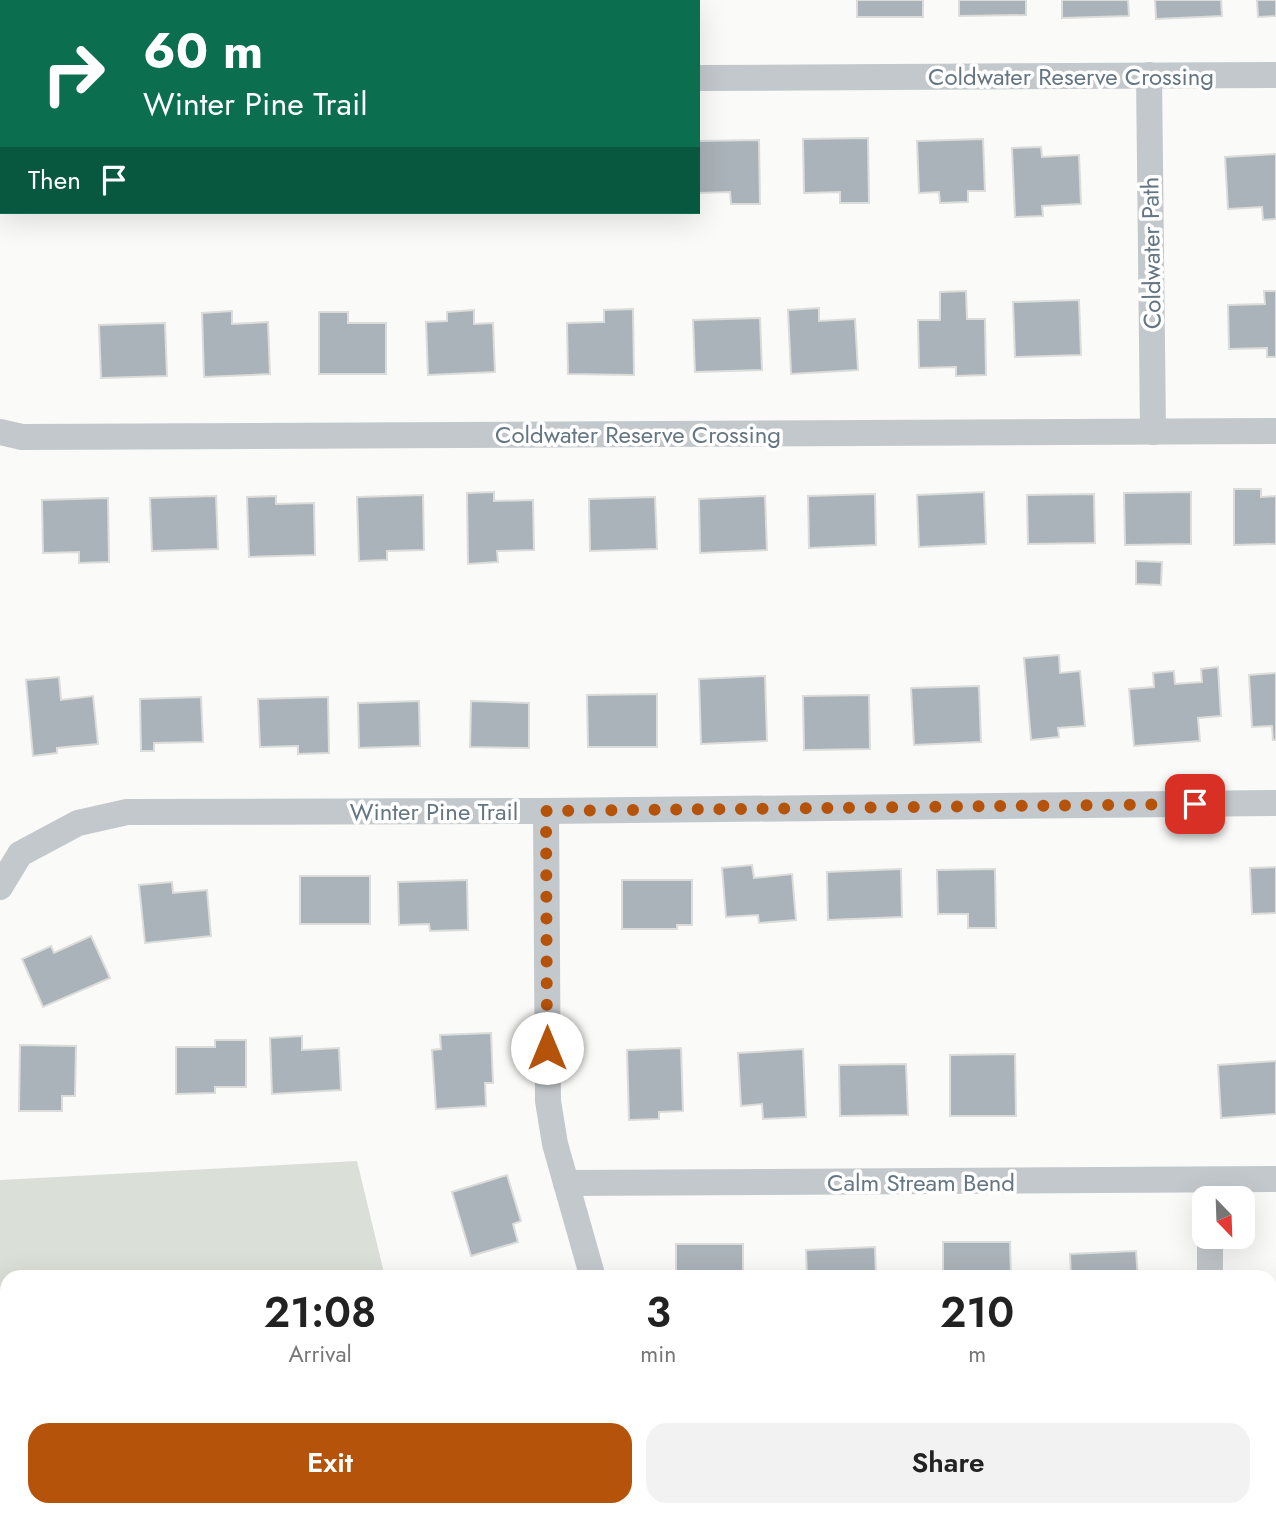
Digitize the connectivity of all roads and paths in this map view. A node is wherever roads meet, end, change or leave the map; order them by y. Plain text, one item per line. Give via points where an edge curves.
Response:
1 (1149, 75) junction
2 (1276, 75) edge
3 (700, 78) edge
4 (1276, 431) edge
5 (0, 432) edge
6 (1153, 432) junction
7 (1276, 803) edge
8 (546, 811) junction
9 (0, 887) edge
10 (1276, 1179) edge
11 (566, 1184) junction
12 (1234, 1186) edge
13 (1192, 1190) edge
14 (1210, 1250) edge
15 (591, 1270) edge
16 (1210, 1270) edge

1 - 2 street, Coldwater Reserve Crossing
1 - 3 street, Coldwater Reserve Crossing
1 - 6 street, Coldwater Path
4 - 6 street, Coldwater Reserve Crossing
5 - 6 street, Coldwater Reserve Crossing via 22,437 82,437
7 - 8 street, Winter Pine Trail
8 - 9 street, Winter Pine Trail via 127,812 78,823 20,854
8 - 11 street via 548,1101
10 - 12 street, Calm Stream Bend
11 - 13 street, Calm Stream Bend
11 - 15 street
14 - 16 street

